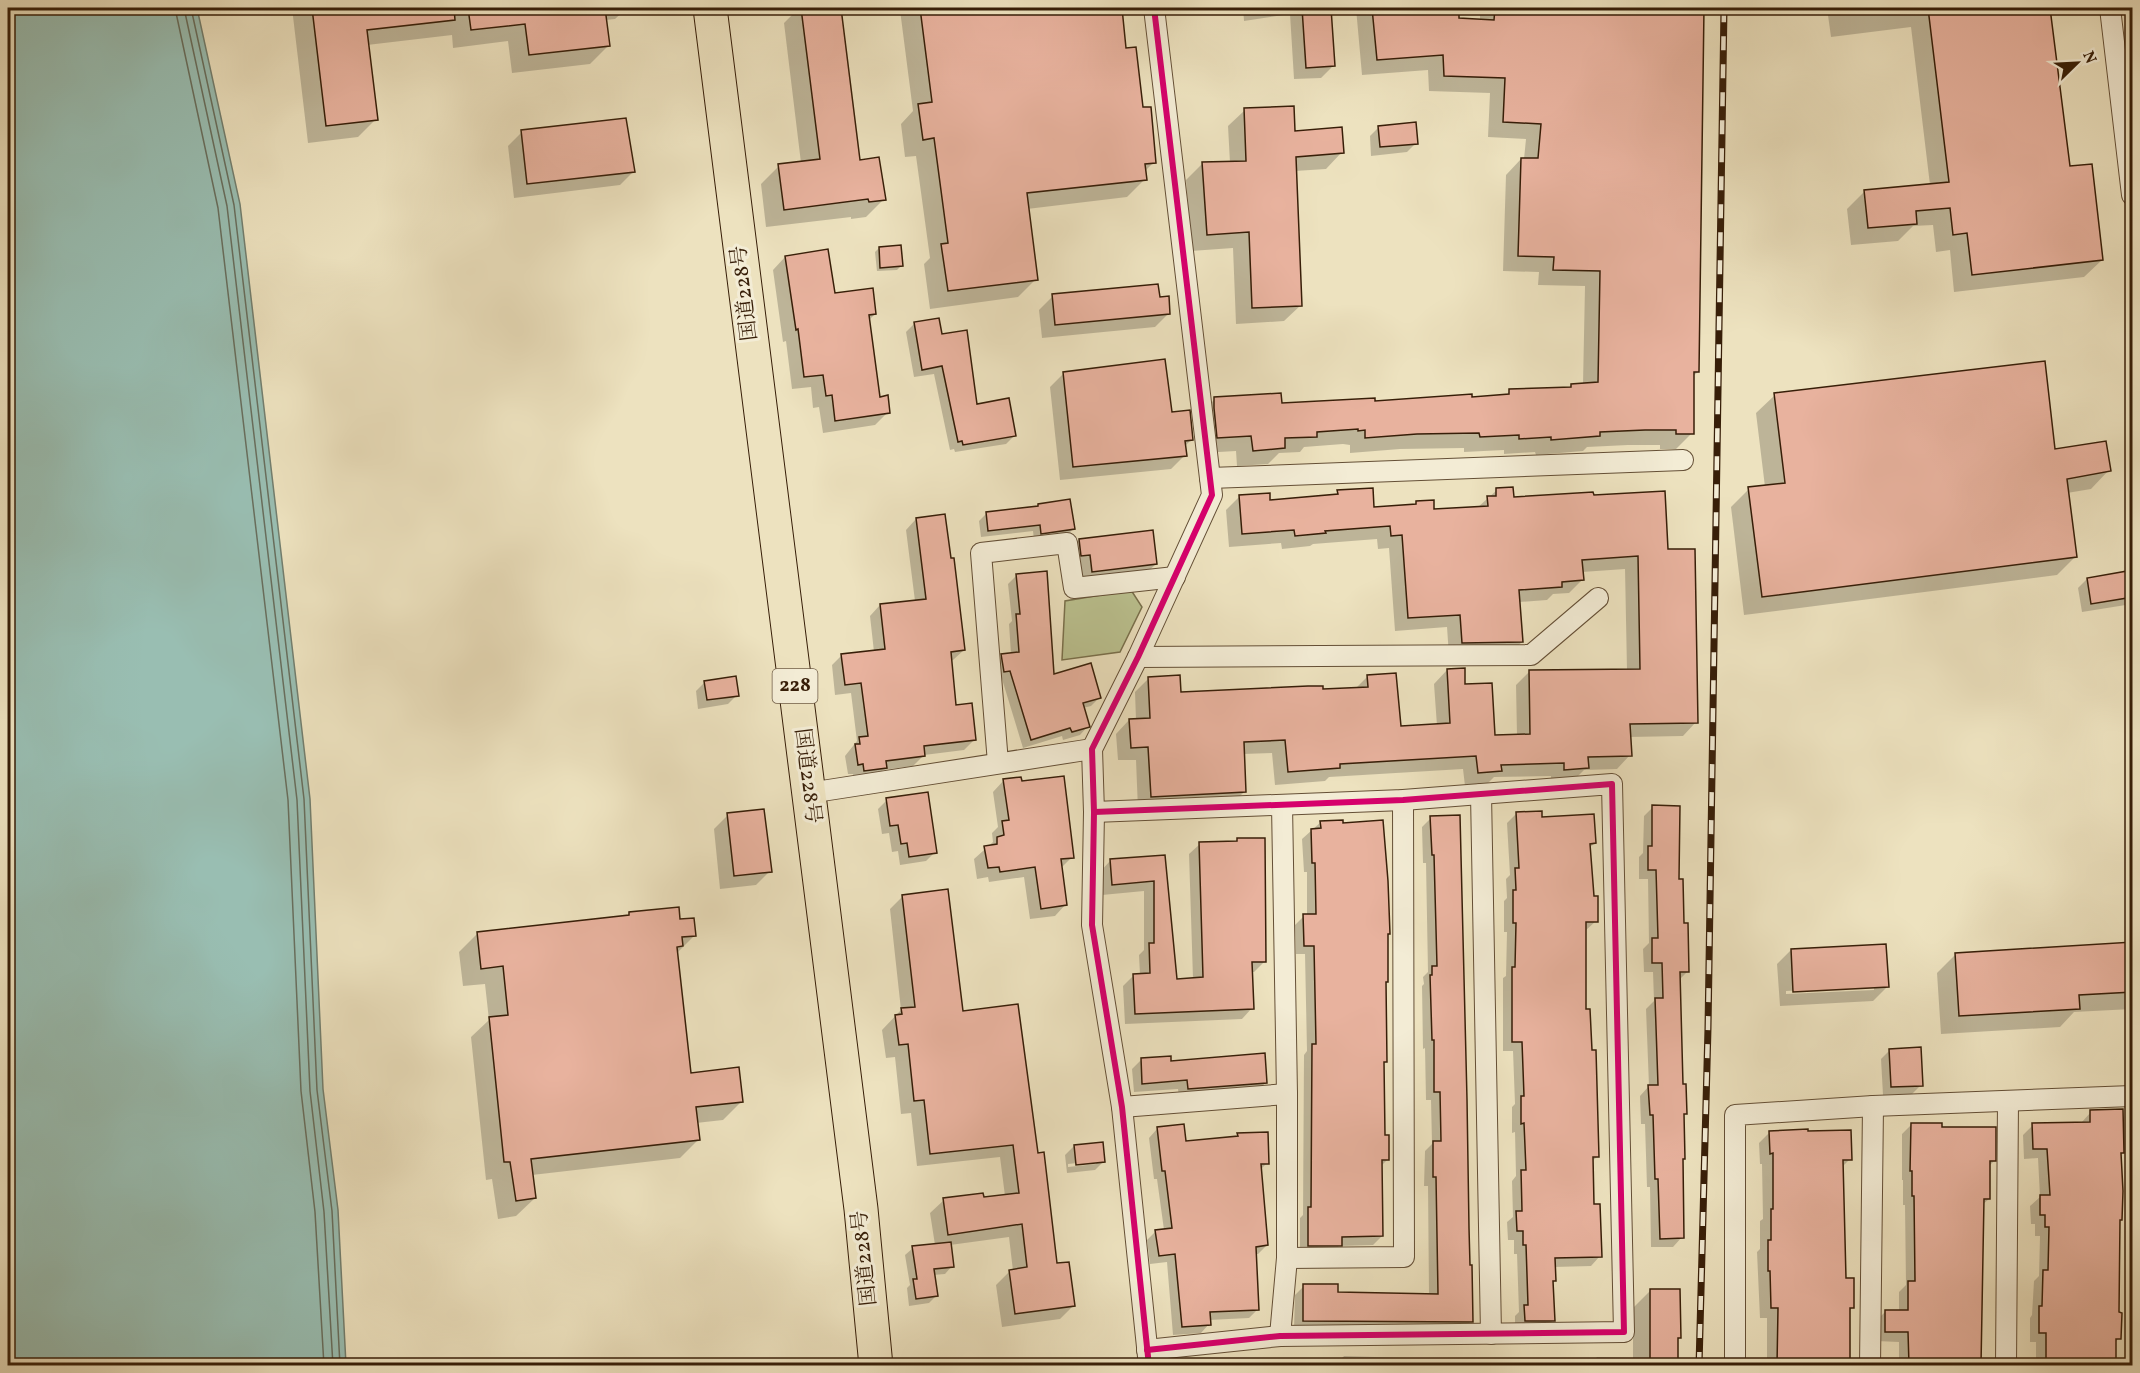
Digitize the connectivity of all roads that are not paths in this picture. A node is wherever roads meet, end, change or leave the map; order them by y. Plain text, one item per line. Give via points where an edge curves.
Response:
1 (710, 8) edge
2 (1154, 8) edge
3 (2110, 8) edge
4 (2133, 195) edge
5 (1683, 460) dead end
6 (1210, 478) junction
7 (1175, 577) junction
8 (1598, 598) dead end
9 (1138, 657) junction
10 (1092, 749) junction
11 (998, 762) junction
12 (809, 793) junction
13 (1481, 794) junction
14 (1403, 800) junction
15 (1282, 805) junction
16 (1094, 812) junction
17 (1287, 1095) junction
18 (2133, 1096) edge
19 (2008, 1101) junction
20 (1873, 1106) junction
21 (1122, 1107) junction
22 (1287, 1258) junction
23 (1491, 1334) junction
24 (1280, 1336) junction
25 (1148, 1358) edge
26 (876, 1365) edge
27 (1735, 1365) edge
28 (1870, 1365) edge
29 (2006, 1365) edge

1 - 12 highway, 国道228号 / 228
2 - 6 street
3 - 4 street
5 - 6 street
6 - 7 street via 1212,495
7 - 9 street
7 - 11 street via 1074,588 1067,543 981,553
8 - 9 street via 1531,655
9 - 10 street
10 - 11 street
10 - 16 street
11 - 12 street
12 - 26 highway, 国道228号 / 228 via 861,1209
13 - 14 street
13 - 23 street
13 - 23 street via 1612,784 1624,1332
14 - 15 street
14 - 22 street via 1404,1257
15 - 16 street
15 - 17 street
16 - 21 street via 1092,925
17 - 21 street
17 - 22 street
18 - 19 street
19 - 20 street
19 - 29 street
20 - 27 street via 1736,1115
20 - 28 street
21 - 25 street
22 - 24 street
23 - 24 street
24 - 25 street

